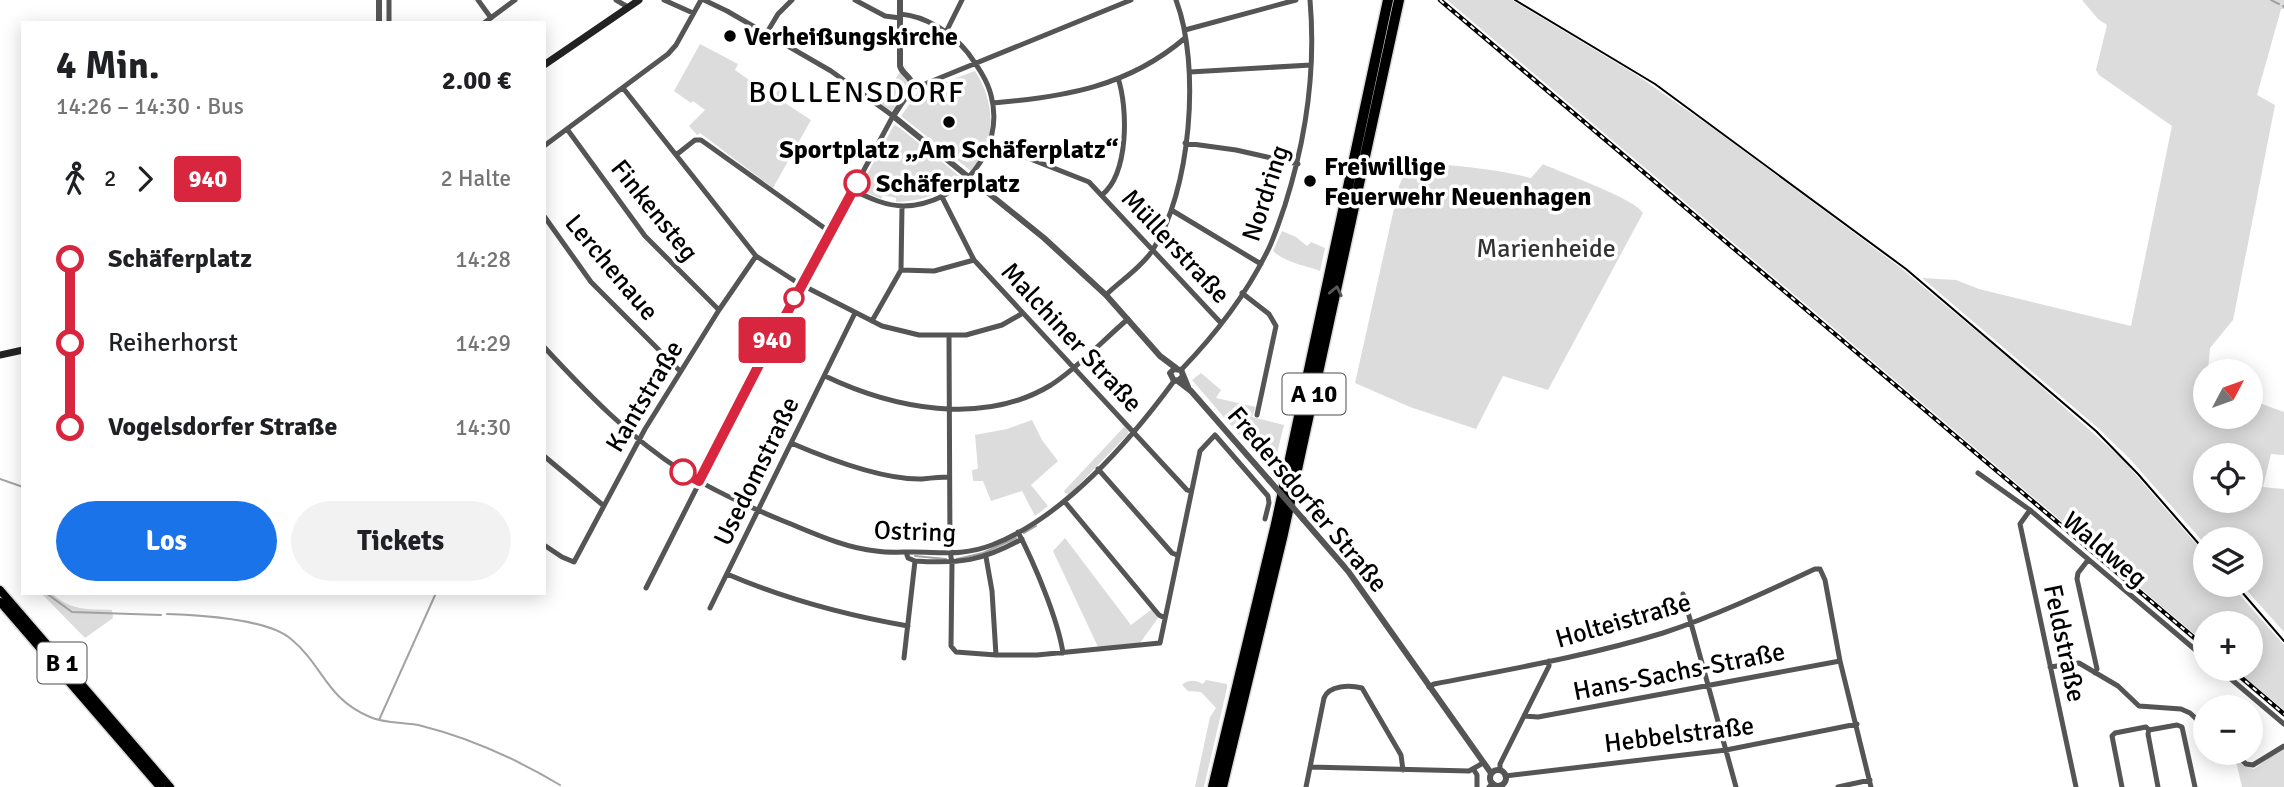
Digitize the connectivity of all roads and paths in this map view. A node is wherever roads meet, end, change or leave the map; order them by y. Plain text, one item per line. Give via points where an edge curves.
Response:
1 (379, 0) edge
2 (389, 0) edge
3 (478, 0) edge
4 (515, 0) edge
5 (616, 0) edge
6 (639, 0) edge
7 (664, 0) edge
8 (702, 0) edge
9 (792, 0) edge
10 (855, 0) edge
11 (900, 0) edge
12 (962, 0) edge
13 (1131, 0) edge
14 (1176, 0) edge
15 (1296, 0) edge
16 (1310, 0) edge
17 (1388, 0) edge
18 (1399, 0) edge
19 (1107, 1) edge
20 (628, 7) junction
21 (1110, 9) junction
22 (693, 13) junction
23 (900, 16) junction
24 (491, 18) junction
25 (379, 21) edge
26 (389, 21) edge
27 (487, 21) edge
28 (1185, 30) junction
29 (946, 32) junction
30 (766, 34) junction
31 (1185, 38) junction
32 (546, 64) edge
33 (975, 64) junction
34 (1311, 65) junction
35 (1190, 72) junction
36 (1118, 78) junction
37 (913, 86) junction
38 (623, 88) junction
39 (993, 103) junction
40 (893, 116) junction
41 (567, 129) junction
42 (990, 143) junction
43 (1185, 143) junction
44 (546, 145) edge
45 (676, 155) junction
46 (1298, 164) junction
47 (969, 177) junction
48 (853, 190) junction
49 (1102, 195) junction
50 (942, 197) junction
51 (902, 206) junction
52 (1173, 211) junction
53 (546, 219) edge
54 (830, 232) junction
55 (1153, 250) junction
56 (756, 256) junction
57 (974, 260) junction
58 (1261, 264) junction
59 (901, 270) junction
60 (802, 285) junction
61 (1242, 293) junction
62 (1106, 295) junction
63 (719, 310) junction
64 (855, 313) junction
65 (1023, 313) junction
66 (1128, 319) junction
67 (872, 321) junction
68 (1220, 322) junction
69 (949, 337) junction
70 (546, 349) edge
71 (21, 350) edge
72 (0, 355) edge
73 (1074, 368) junction
74 (680, 371) junction
75 (1176, 375) junction
76 (824, 376) junction
77 (950, 408) junction
78 (1257, 415) dead end
79 (1132, 432) junction
80 (640, 439) junction
81 (791, 443) junction
82 (546, 458) edge
83 (1098, 469) junction
84 (1978, 473) dead end
85 (950, 477) junction
86 (699, 481) junction
87 (1190, 491) junction
88 (1065, 502) junction
89 (604, 506) junction
90 (758, 510) junction
91 (2030, 510) junction
92 (1265, 519) dead end
93 (1018, 531) junction
94 (1022, 539) junction
95 (546, 546) edge
96 (906, 552) junction
97 (951, 554) junction
98 (1177, 555) junction
99 (985, 556) junction
100 (2088, 559) junction
101 (915, 561) junction
102 (952, 564) junction
103 (727, 574) junction
104 (646, 588) dead end
105 (0, 590) edge
106 (1683, 594) dead end
107 (0, 602) edge
108 (710, 608) dead end
109 (1165, 618) junction
110 (1690, 623) junction
111 (908, 626) junction
112 (2193, 648) edge
113 (1063, 653) junction
114 (996, 655) junction
115 (904, 658) dead end
116 (1549, 661) junction
117 (1840, 661) junction
118 (2050, 667) junction
119 (2095, 673) junction
120 (2233, 681) edge
121 (1708, 686) junction
122 (1429, 687) junction
123 (1524, 716) junction
124 (2193, 716) edge
125 (1857, 724) junction
126 (2284, 724) edge
127 (2147, 729) junction
128 (2284, 746) edge
129 (1726, 750) junction
130 (2263, 759) edge
131 (1483, 763) junction
132 (1310, 767) junction
133 (1403, 770) junction
134 (1474, 770) junction
135 (1499, 782) edge
136 (1870, 784) edge
137 (2158, 785) edge
138 (160, 787) edge
139 (170, 787) edge
140 (1213, 787) edge
141 (1222, 787) edge
142 (1306, 787) edge
143 (1477, 787) edge
144 (1736, 787) edge
145 (1838, 787) edge
146 (2076, 787) edge
147 (2122, 787) edge
148 (2195, 787) edge

1 - 25 street
2 - 26 street
3 - 24 street
4 - 24 street
5 - 20 street
6 - 20 main road
7 - 22 street
8 - 22 street
8 - 30 street
9 - 30 street
10 - 23 street via 885,16
11 - 23 street
12 - 29 street
13 - 21 street
14 - 28 street
15 - 28 street
16 - 34 street, Nordring
17 - 140 highway, A 10 via 1279,511
141 -> 18 highway, A 10 via 1283,534
19 - 21 street
20 - 32 main road
21 - 33 street
22 - 38 street via 672,50
23 - 29 street via 920,18
23 - 37 street via 900,66
24 - 27 street
28 - 31 street
29 - 33 street
30 - 40 street via 838,75
31 - 35 street
31 - 36 street
33 - 37 street
33 - 39 street
34 - 35 street
34 - 46 street, Nordring
35 - 43 street
36 - 39 street via 1069,95
36 - 49 street via 1124,138 1114,178
37 - 40 street
38 - 41 street
38 - 45 street
39 - 42 street
40 - 47 street, Fredersdorfer Straße
40 - 48 street
41 - 44 street
41 - 63 street, Finkensteg via 645,236
42 - 47 street
42 - 49 street, Müllerstraße via 1089,182
43 - 46 street
43 - 52 street
45 - 54 street via 701,140
45 - 56 street
46 - 58 street, Nordring
47 - 50 street
47 - 62 street, Fredersdorfer Straße
48 - 51 street
48 - 54 street
49 - 55 street, Müllerstraße
50 - 51 street
50 - 57 street, Malchiner Straße
51 - 59 street
52 - 55 street
52 - 58 street
53 - 74 street, Lerchenaue via 591,282
54 - 60 street
55 - 62 street
55 - 68 street, Müllerstraße
56 - 60 street
56 - 63 street, Kantstraße
57 - 59 street via 934,271
57 - 65 street, Malchiner Straße
58 - 61 street, Nordring
59 - 67 street
60 - 64 street
60 - 86 street
61 - 68 street, Nordring
61 - 78 street via 1269,314 1276,326
62 - 66 street, Fredersdorfer Straße
63 - 74 street, Kantstraße
64 - 67 street
64 - 76 street, Usedomstraße
65 - 69 street via 988,330
65 - 73 street, Malchiner Straße
66 - 73 street
66 - 75 street, Fredersdorfer Straße
67 - 69 street via 908,334
68 - 75 street, Nordring
69 - 77 street
70 - 80 street, Ostring
71 - 72 main road
73 - 77 street via 1018,400
73 - 79 street, Malchiner Straße
74 - 80 street, Kantstraße
75 - 79 street, Ostring
75 - 122 street, Fredersdorfer Straße, bridge via 1349,572
76 - 77 street via 885,400
76 - 81 street, Usedomstraße
77 - 85 street
79 - 83 street, Ostring
79 - 87 street, Malchiner Straße
80 - 86 street, Ostring
80 - 89 street, Kantstraße
81 - 85 street via 868,470 917,478
81 - 90 street, Usedomstraße
82 - 89 street
83 - 88 street, Ostring
83 - 98 street
84 - 91 street, Waldweg
85 - 97 street
86 - 90 street, Ostring
86 - 104 street
87 - 92 street via 1200,451 1215,436 1268,496
87 - 98 street
88 - 93 street, Ostring
88 - 109 street
89 - 95 street, Kantstraße via 573,562
90 - 96 street, Ostring via 851,545
90 - 103 street, Usedomstraße
91 - 100 street, Waldweg
91 - 118 street, Feldstraße via 2020,524
93 - 94 street
93 - 97 street, Ostring via 992,545
94 - 99 street, Ostring
94 - 113 street
96 - 97 street, Ostring
96 - 101 street
97 - 102 street
98 - 109 street
99 - 102 street, Ostring
99 - 114 street
100 - 112 street, Waldweg
100 - 119 street via 2077,579
101 - 102 street, Ostring
101 - 111 street
102 - 114 street via 953,649
103 - 108 street, Usedomstraße
103 - 111 street via 822,608
105 - 139 main road, B 1
106 - 110 street
107 - 138 main road, B 1
109 - 113 street via 1158,644
110 - 116 street, Holteistraße via 1623,645
110 - 117 street, Holteistraße via 1820,569
110 - 121 street
111 - 115 street
113 - 114 street
116 - 122 street, Holteistraße
116 - 123 street
117 - 121 street, Hans-Sachs-Straße
117 - 125 street
118 - 119 street via 2075,662
118 - 146 street, Feldstraße
119 - 124 street via 2142,708 2181,709
120 - 126 street
121 - 123 street, Hans-Sachs-Straße
121 - 129 street
122 - 131 street, Fredersdorfer Straße
123 - 135 street via 1501,763
125 - 129 street, Hebbelstraße
125 - 136 street
127 - 137 street
127 - 147 street via 2112,736
127 - 148 street via 2182,727
128 - 130 street
129 - 135 street, Hebbelstraße
129 - 144 street
131 - 134 street
131 - 135 street, Fredersdorfer Straße
132 - 133 street
132 - 133 street via 1326,692 1354,686 1362,688 1371,702 1401,755
132 - 142 street
133 - 134 street
134 - 143 street
136 - 145 street

